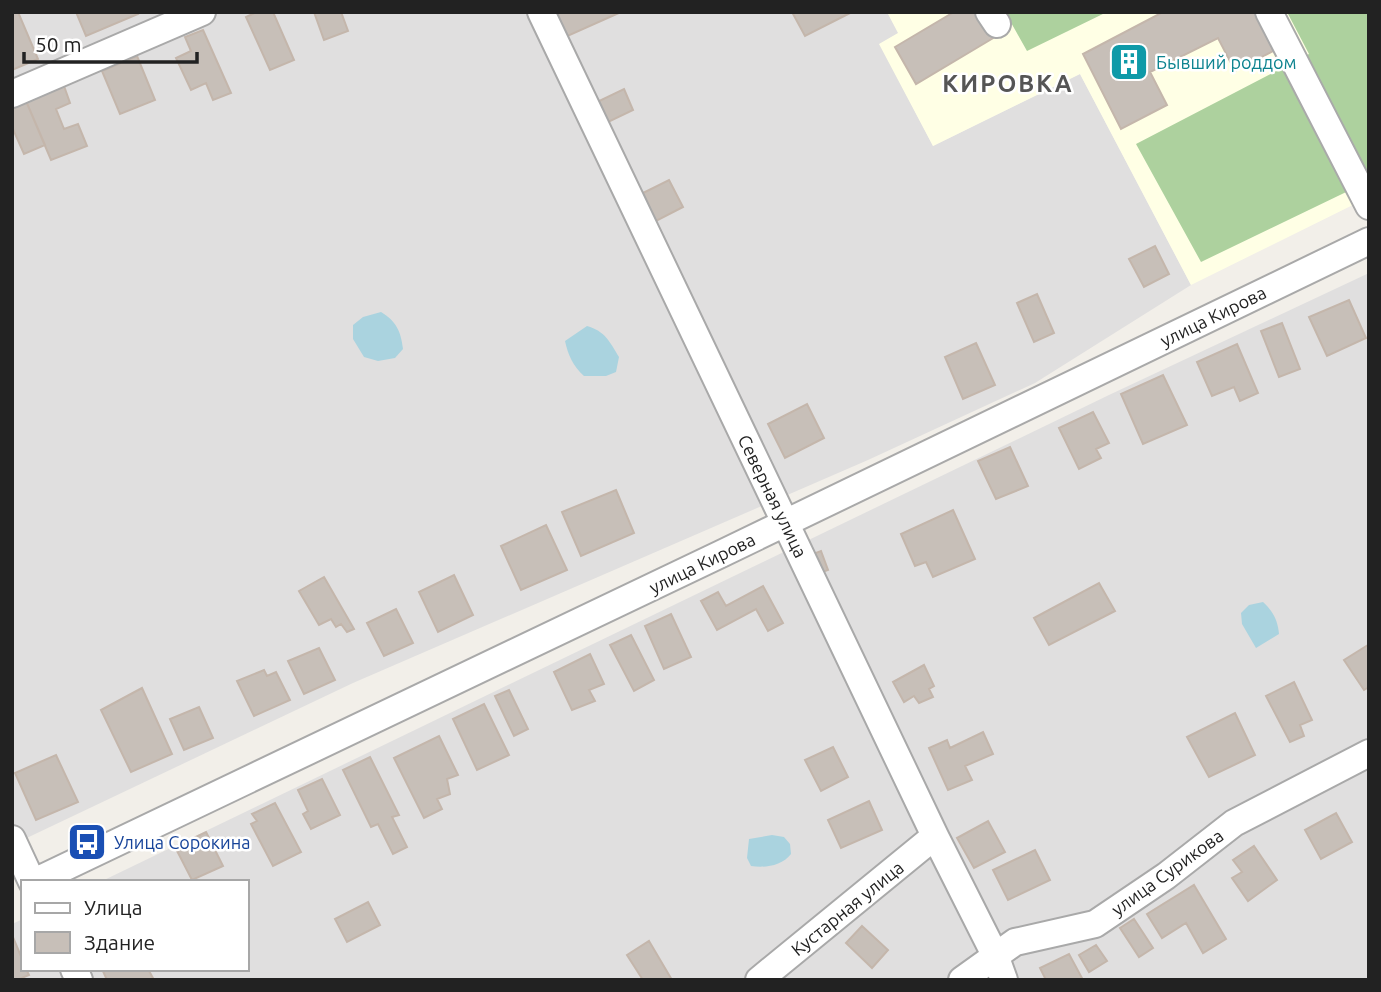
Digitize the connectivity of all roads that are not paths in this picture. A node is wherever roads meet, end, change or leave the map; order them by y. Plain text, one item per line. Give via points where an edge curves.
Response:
1 (202, 12) edge
2 (541, 12) edge
3 (1269, 12) edge
4 (12, 94) edge
5 (1369, 206) edge
6 (1369, 241) edge
7 (786, 523) junction
8 (1369, 753) edge
9 (934, 836) junction
10 (12, 839) edge
11 (32, 880) edge
12 (37, 880) edge
13 (995, 955) junction
14 (759, 980) edge
15 (962, 980) edge
16 (1004, 980) edge

1 - 4 street
2 - 7 street, Северная улица
3 - 5 street
6 - 7 street, улица Кирова
7 - 9 street, Северная улица
7 - 12 street, улица Кирова
8 - 13 street, улица Сурикова via 1234,822 1095,924 1015,942
9 - 13 street, Северная улица
9 - 14 street, Кустарная улица
10 - 11 street
13 - 15 street, улица Сурикова
13 - 16 street, Северная улица

